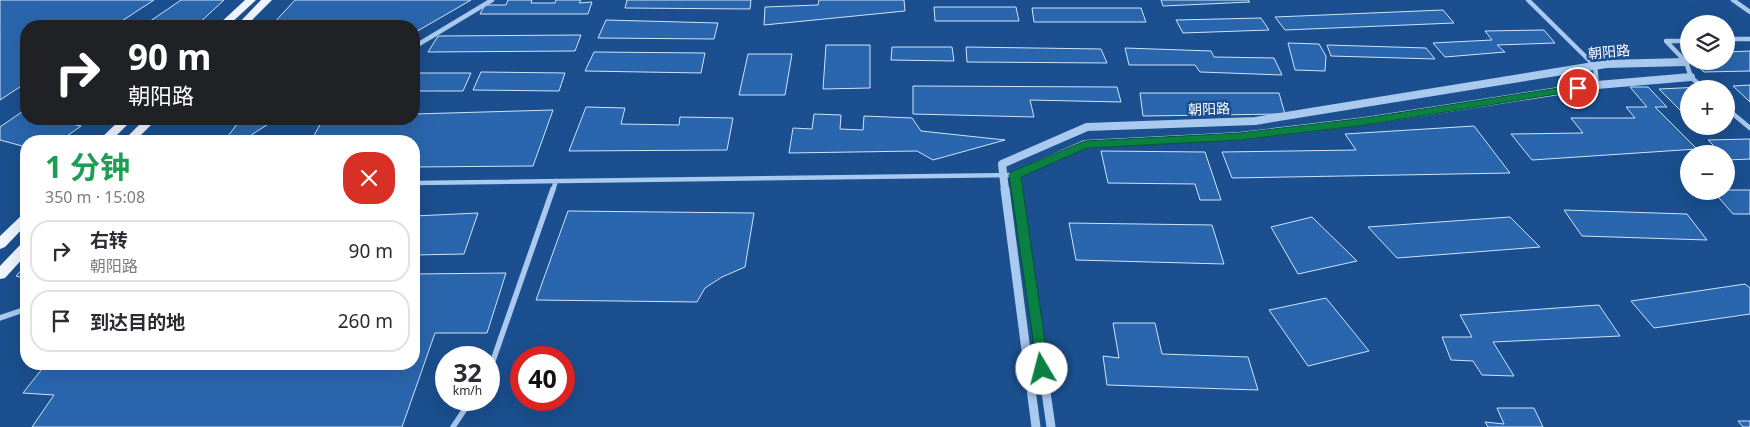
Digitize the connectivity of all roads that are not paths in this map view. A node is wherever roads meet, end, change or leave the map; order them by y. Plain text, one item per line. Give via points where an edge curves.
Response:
1 (251, 0) edge
2 (267, 0) edge
3 (492, 0) edge
4 (1528, 0) edge
5 (1733, 0) edge
6 (1750, 12) edge
7 (229, 20) edge
8 (247, 20) edge
9 (1750, 39) edge
10 (1680, 40) edge
11 (1735, 40) edge
12 (420, 43) edge
13 (1680, 56) edge
14 (1680, 62) edge
15 (1595, 66) junction
16 (1689, 70) edge
17 (1691, 77) junction
18 (1694, 80) edge
19 (1597, 85) junction
20 (1735, 116) edge
21 (121, 125) edge
22 (145, 125) edge
23 (1750, 128) edge
24 (110, 135) edge
25 (135, 135) edge
26 (1003, 175) junction
27 (1015, 175) junction
28 (556, 181) junction
29 (420, 182) edge
30 (20, 224) edge
31 (0, 244) edge
32 (20, 253) edge
33 (0, 274) edge
34 (20, 311) edge
35 (0, 318) edge
36 (498, 346) edge
37 (463, 411) edge
38 (453, 427) edge
39 (1036, 427) edge
40 (1051, 427) edge

1 - 7 main road
2 - 8 main road
3 - 12 street
4 - 15 street
5 - 6 street
9 - 11 street
10 - 13 street via 1666,41
14 - 15 street, 朝阳路
15 - 19 street
15 - 26 street, 朝阳路 via 1255,122 1087,127 1002,164
16 - 17 street
17 - 18 street
17 - 19 street, 朝阳路
19 - 27 street, 朝阳路 via 1365,121 1240,136 1085,144
20 - 23 street
21 - 24 main road
22 - 25 main road
26 - 27 street
26 - 28 street
26 - 39 street
27 - 40 street
28 - 29 street
28 - 36 street
30 - 31 main road
32 - 33 main road
34 - 35 street
37 - 38 street

